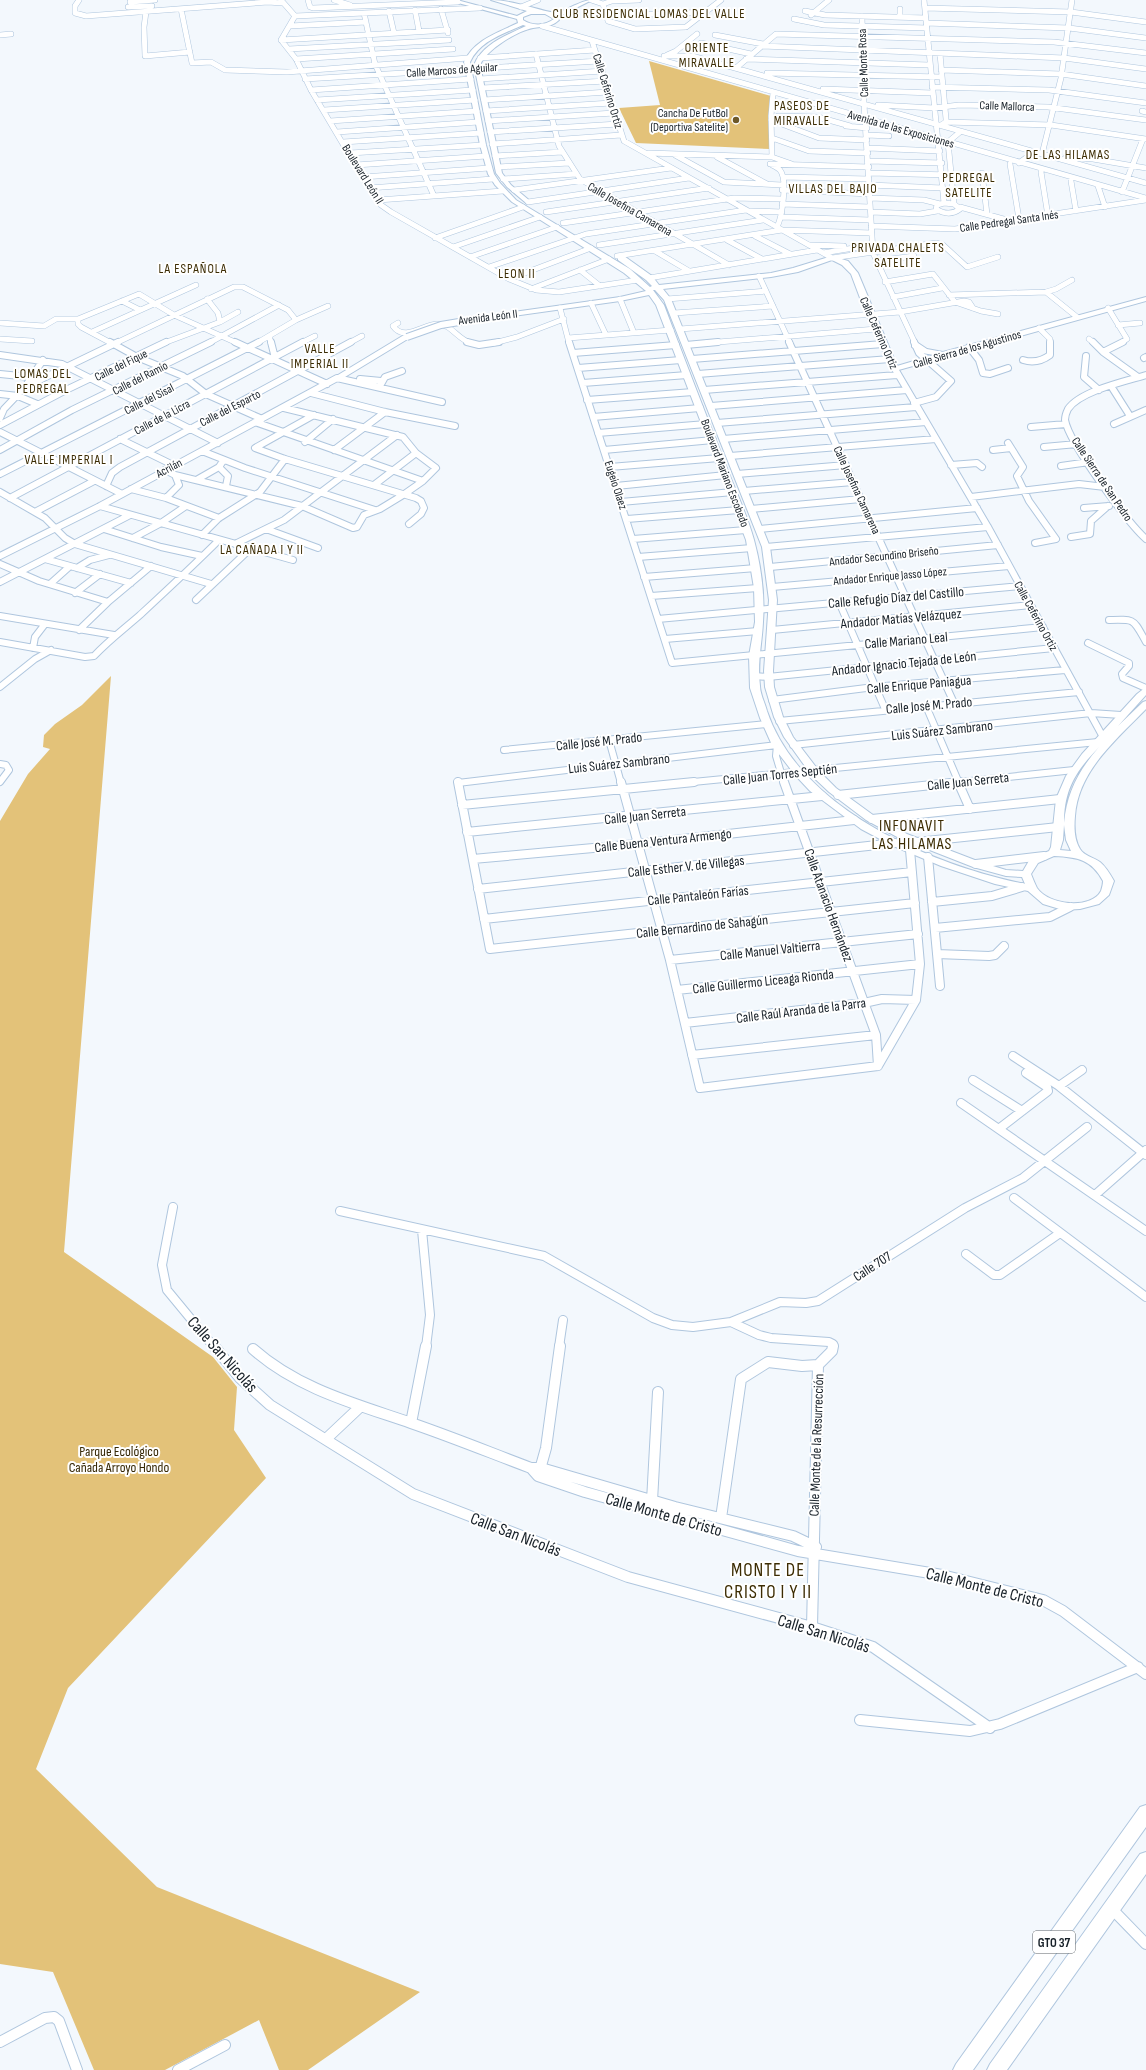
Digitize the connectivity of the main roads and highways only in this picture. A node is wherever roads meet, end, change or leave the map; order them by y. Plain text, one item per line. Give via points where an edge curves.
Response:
1 (1146, 1814) edge
2 (1146, 1860) edge
3 (962, 2070) edge
4 (996, 2070) edge

1 - 3 main road, GTO 37
2 - 4 main road, GTO 37

